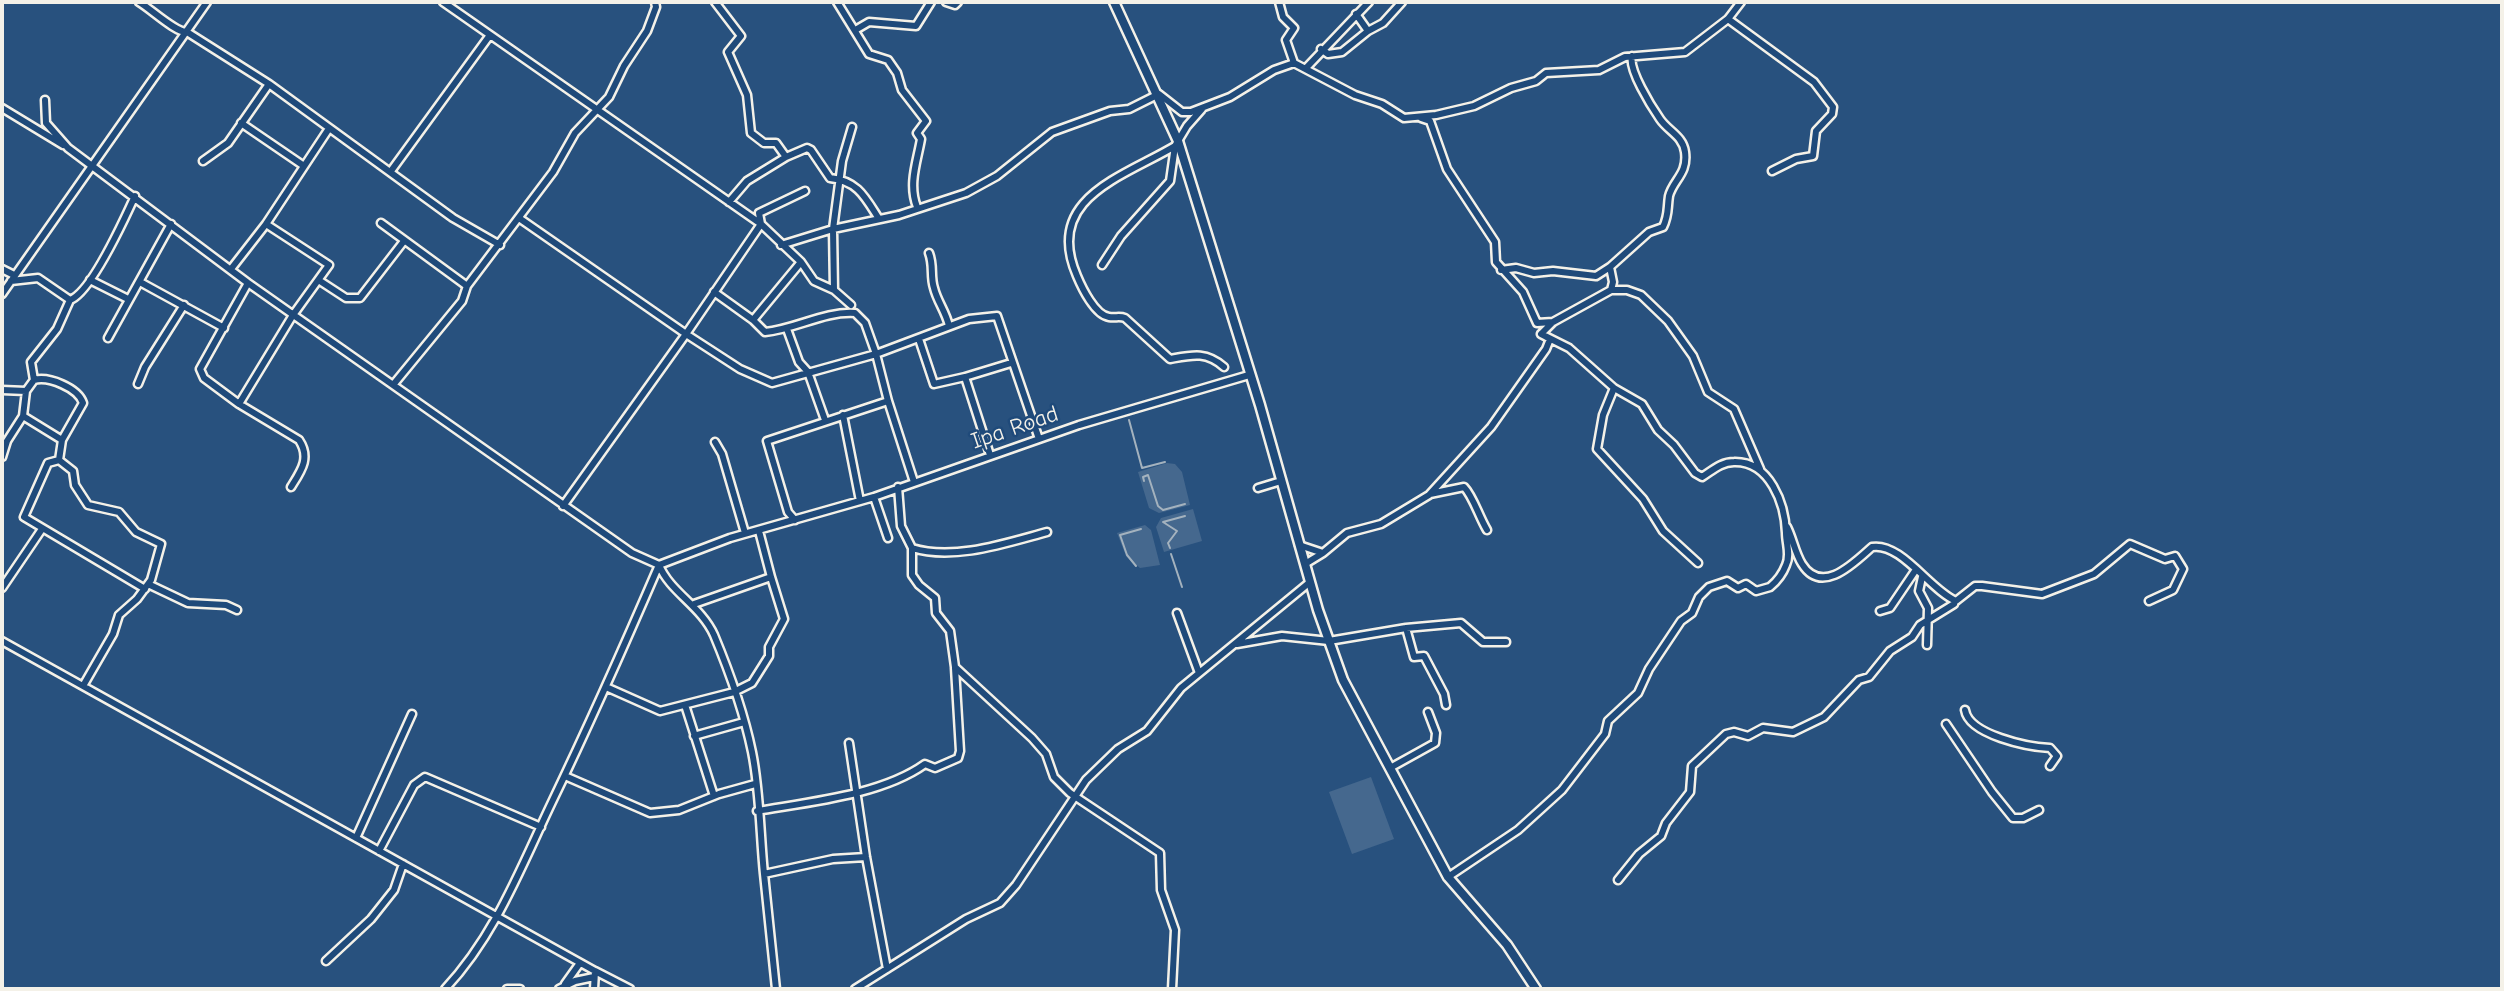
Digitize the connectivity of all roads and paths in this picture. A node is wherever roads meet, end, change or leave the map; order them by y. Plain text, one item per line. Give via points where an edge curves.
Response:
1 (139, 2) edge
2 (207, 2) edge
3 (443, 2) edge
4 (655, 2) edge
5 (715, 2) edge
6 (837, 2) edge
7 (932, 2) edge
8 (946, 2) edge
9 (958, 2) edge
10 (1114, 2) edge
11 (1279, 2) edge
12 (1369, 2) edge
13 (1402, 2) edge
14 (1741, 2) edge
15 (1356, 14) junction
16 (1728, 19) junction
17 (857, 29) junction
18 (1368, 31) junction
19 (187, 32) junction
20 (490, 35) junction
21 (1321, 49) junction
22 (1632, 56) junction
23 (1294, 63) junction
24 (1307, 67) junction
25 (269, 85) junction
26 (1158, 94) junction
27 (45, 100) dead end
28 (1209, 104) junction
29 (2, 107) edge
30 (598, 112) junction
31 (1416, 117) junction
32 (241, 123) junction
33 (852, 127) dead end
34 (328, 130) junction
35 (1177, 143) junction
36 (68, 148) junction
37 (786, 157) junction
38 (203, 161) dead end
39 (90, 164) junction
40 (304, 166) junction
41 (391, 171) junction
42 (1772, 171) dead end
43 (839, 179) junction
44 (805, 191) dead end
45 (135, 196) junction
46 (729, 202) junction
47 (917, 207) junction
48 (519, 218) junction
49 (879, 219) junction
50 (381, 223) dead end
51 (171, 224) junction
52 (266, 224) junction
53 (761, 224) junction
54 (833, 229) junction
55 (404, 241) junction
56 (500, 245) junction
57 (781, 245) junction
58 (929, 253) dead end
59 (801, 262) junction
60 (1102, 265) dead end
61 (1610, 267) junction
62 (2, 269) edge
63 (231, 269) junction
64 (1501, 270) junction
65 (12, 278) junction
66 (90, 280) junction
67 (320, 281) junction
68 (141, 282) junction
69 (248, 283) junction
70 (467, 286) junction
71 (834, 290) junction
72 (1611, 290) junction
73 (714, 292) junction
74 (2, 294) edge
75 (128, 299) junction
76 (70, 300) junction
77 (184, 305) junction
78 (851, 305) dead end
79 (293, 315) junction
80 (753, 320) junction
81 (1553, 322) junction
82 (949, 326) junction
83 (224, 328) junction
84 (787, 329) junction
85 (686, 334) junction
86 (1541, 334) junction
87 (108, 338) dead end
88 (919, 339) junction
89 (876, 354) junction
90 (1012, 363) junction
91 (1224, 367) dead end
92 (808, 372) junction
93 (1249, 375) junction
94 (965, 377) junction
95 (34, 380) junction
96 (138, 384) dead end
97 (393, 385) junction
98 (1614, 388) junction
99 (2, 390) edge
100 (26, 391) junction
101 (888, 401) junction
102 (239, 404) junction
103 (843, 415) junction
104 (23, 416) junction
105 (825, 420) junction
106 (1039, 439) junction
107 (62, 440) junction
108 (4, 441) edge
109 (715, 442) dead end
110 (990, 455) junction
111 (2, 457) edge
112 (59, 460) junction
113 (1760, 469) junction
114 (1281, 481) junction
115 (914, 482) junction
116 (291, 487) dead end
117 (898, 487) junction
118 (1258, 488) dead end
119 (1429, 495) junction
120 (874, 497) junction
121 (860, 501) junction
122 (563, 506) junction
123 (794, 520) junction
124 (1787, 525) junction
125 (42, 528) junction
126 (1487, 530) dead end
127 (759, 531) junction
128 (1047, 532) dead end
129 (745, 533) junction
130 (888, 538) dead end
131 (1299, 545) junction
132 (912, 548) junction
133 (1322, 553) junction
134 (1698, 563) dead end
135 (1305, 564) junction
136 (659, 565) junction
137 (1915, 571) junction
138 (771, 577) junction
139 (1922, 577) junction
140 (1310, 582) junction
141 (147, 586) junction
142 (2, 588) edge
143 (2149, 601) dead end
144 (694, 604) junction
145 (1954, 604) dead end
146 (237, 610) dead end
147 (1881, 611) dead end
148 (1177, 613) dead end
149 (1928, 621) junction
150 (1406, 628) junction
151 (2, 641) edge
152 (1329, 641) junction
153 (1506, 642) dead end
154 (1236, 644) junction
155 (1927, 645) dead end
156 (955, 667) junction
157 (1199, 673) junction
158 (83, 686) junction
159 (606, 687) junction
160 (734, 692) junction
161 (685, 705) junction
162 (1446, 705) dead end
163 (1965, 710) dead end
164 (1428, 712) dead end
165 (412, 714) dead end
166 (744, 723) junction
167 (1946, 724) dead end
168 (694, 736) junction
169 (849, 743) dead end
170 (2050, 766) dead end
171 (1390, 768) junction
172 (565, 776) junction
173 (755, 784) junction
174 (857, 792) junction
175 (714, 796) junction
176 (1074, 796) junction
177 (2039, 810) dead end
178 (757, 811) junction
179 (541, 827) junction
180 (356, 838) junction
181 (379, 851) junction
182 (866, 857) junction
183 (403, 864) junction
184 (764, 874) junction
185 (1448, 877) junction
186 (1618, 880) dead end
187 (497, 917) junction
188 (326, 961) dead end
189 (580, 963) junction
190 (887, 969) junction
191 (595, 974) junction
192 (445, 989) edge
193 (507, 989) edge
194 (524, 989) edge
195 (561, 989) edge
196 (594, 989) edge
197 (630, 989) edge
198 (776, 989) edge
199 (855, 989) edge
200 (1172, 989) edge
201 (1536, 989) edge

1 - 19 street via 175,30
2 - 19 street
3 - 20 street
4 - 30 street via 647,31
5 - 37 street via 741,36 728,52 747,95 751,132 764,143 776,143
6 - 17 street
7 - 17 street via 916,26 869,23
8 - 9 street
10 - 26 main road
11 - 23 street via 1283,17 1294,28 1286,40
12 - 15 street
13 - 18 street via 1383,23
14 - 16 street
15 - 18 street
15 - 21 street
16 - 22 street via 1685,51
16 - 42 street via 1814,82 1833,107 1816,131 1812,156
17 - 47 street via 870,54 888,60 902,90 926,121 917,133 921,139 914,162 913,193
18 - 21 street via 1342,52 1328,54
19 - 25 street
19 - 39 street
20 - 30 street
20 - 41 street
21 - 24 street
22 - 31 street via 1599,70 1546,73 1474,106
22 - 61 street via 1631,70 1660,120 1681,139 1684,174 1669,195 1671,210 1663,227 1649,232
23 - 24 street
23 - 28 street
24 - 31 street via 1404,118
25 - 32 street
25 - 34 street
26 - 28 street via 1182,112
26 - 35 main road
26 - 47 street via 1129,109 1052,132 985,184
27 - 36 street via 46,122
28 - 35 street
29 - 36 street
30 - 46 street
30 - 48 street via 575,133
31 - 64 street via 1430,121 1447,169 1495,242 1495,259
32 - 38 street via 228,143
32 - 40 street
33 - 43 street
34 - 40 street
34 - 41 street
35 - 60 street via 1170,181
35 - 91 street via 1140,167 1109,179 1078,209 1071,224 1069,257 1082,288 1101,313 1125,318 1170,359 1200,354 1212,356
35 - 93 main road
36 - 39 street
37 - 43 street via 807,148 830,178
37 - 46 street via 747,181
39 - 45 street
39 - 65 street
40 - 52 street
41 - 56 street via 453,218
43 - 49 street via 858,188
43 - 54 street
44 - 53 street via 762,210
45 - 51 street
45 - 66 street
46 - 53 street
47 - 49 street
48 - 56 street
48 - 85 street
49 - 54 street
50 - 55 street
51 - 63 street
51 - 68 street
52 - 63 street
52 - 67 street via 329,265
53 - 57 street
53 - 73 street
54 - 57 street
54 - 71 street
55 - 67 street via 360,298 346,298
55 - 70 street
56 - 70 street
57 - 59 street
58 - 82 street via 933,288
59 - 71 street via 814,281
59 - 80 street
61 - 64 street via 1596,276
61 - 72 street
62 - 65 street
63 - 69 street
64 - 81 street via 1522,292 1533,319 1539,324
65 - 74 street
65 - 76 street via 38,278
66 - 75 street
66 - 76 street via 77,298
67 - 79 street
68 - 75 street
68 - 77 street
69 - 79 street
69 - 83 street
70 - 97 street via 462,301
71 - 78 street
72 - 81 street
72 - 113 street via 1641,296 1668,321 1693,356 1709,392 1734,409
73 - 80 street
73 - 85 street
75 - 87 street
76 - 95 street via 57,329 31,362
77 - 83 street
77 - 96 street
79 - 97 street
79 - 102 street
80 - 84 street via 765,332
81 - 86 street
82 - 88 street
82 - 90 street via 997,316
83 - 102 street via 200,374
84 - 89 street via 828,315 855,313 865,323
84 - 92 street via 799,362
85 - 92 street via 761,380 785,381
85 - 122 street
86 - 98 street via 1569,348
86 - 119 street via 1550,339 1546,349 1491,427
88 - 89 street
88 - 94 street via 934,384
89 - 92 street
89 - 101 street
90 - 94 street
90 - 106 street
92 - 105 street
93 - 106 street, Ipa Road
93 - 114 main road
94 - 110 street
95 - 100 street
95 - 107 street via 55,382 83,400
97 - 122 street
98 - 113 street via 1642,404 1658,430 1702,477 1719,465 1736,461
98 - 134 street via 1597,449 1643,499 1663,531
99 - 100 street
100 - 104 street
101 - 103 street
101 - 115 street
102 - 116 street via 299,440 305,449 305,463
103 - 105 street
103 - 121 street
104 - 107 street
104 - 108 street
105 - 123 street via 766,441
106 - 110 street, Ipa Road
107 - 112 street
108 - 111 street
109 - 129 street
110 - 115 street, Ipa Road
112 - 125 street via 48,463 24,515
112 - 141 street via 72,471 88,505 119,512 136,532 161,544
113 - 124 street via 1779,496
114 - 118 street
114 - 131 main road
115 - 117 street, Ipa Road
117 - 120 street, Ipa Road
117 - 132 street via 901,526
119 - 126 street via 1464,486
119 - 133 street via 1381,524 1347,533
120 - 121 street, Ipa Road
120 - 130 street
121 - 123 street, Ipa Road
122 - 136 street via 632,553
123 - 127 street, Ipa Road
124 - 137 street via 1801,564 1817,577 1830,577 1879,545 1906,560
124 - 185 street via 1786,565 1776,581 1756,591 1746,584 1738,588 1731,581 1709,587 1681,621 1638,694 1612,715 1605,734 1562,790 1518,830
125 - 141 street
125 - 142 street
127 - 129 street, Ipa Road
127 - 138 street
128 - 132 street via 1006,543 934,552
129 - 136 street, Ipa Road
131 - 133 street
131 - 135 main road
132 - 156 street via 912,575 935,598 936,613 950,631
133 - 135 street
135 - 140 main road
136 - 144 street via 664,576
136 - 159 street
137 - 139 street
137 - 147 street via 1890,608
138 - 144 street
138 - 160 street via 784,619 752,682
139 - 143 street via 1956,601 1975,586 2042,594 2094,574 2130,544 2165,559 2175,556 2183,569 2174,590
139 - 149 street via 1919,591 1928,608
140 - 152 main road
140 - 154 street
141 - 146 street via 188,603
141 - 158 street via 119,615
144 - 160 street via 713,634
145 - 149 street
148 - 157 street
149 - 155 street
149 - 186 street via 1812,724 1793,732 1763,728 1748,736 1734,732 1723,737 1692,766 1690,792 1661,836
150 - 152 street
150 - 153 street via 1461,623 1483,642
150 - 162 street via 1414,657 1424,656
151 - 158 street
152 - 154 street via 1282,636
152 - 171 main road via 1343,680
154 - 157 street
156 - 174 street via 958,758 935,768 925,764
156 - 176 street via 1032,737 1054,777
157 - 176 street via 1147,731 1118,748
158 - 180 street
159 - 161 street via 660,711
159 - 172 street
160 - 161 street
160 - 166 street
161 - 168 street
163 - 170 street via 1972,723 1985,732 2050,748 2057,756
164 - 171 street via 1435,743
165 - 180 street
166 - 168 street
166 - 173 street
167 - 177 street via 2013,818
168 - 175 street
169 - 174 street
171 - 185 main road
172 - 175 street via 650,813 679,810
172 - 179 street
173 - 175 street
173 - 178 street
174 - 178 street
174 - 182 street
176 - 190 street via 1000,903
176 - 200 street via 1160,852 1161,890 1175,930
178 - 184 street
179 - 181 street via 425,777 414,785
179 - 187 street
180 - 181 street
181 - 183 street
182 - 184 street
182 - 190 street
183 - 187 street
183 - 188 street via 394,890 371,919
184 - 198 street
185 - 201 main road via 1507,945
187 - 189 street
187 - 192 street via 480,948
189 - 191 street
189 - 195 street
190 - 199 street
191 - 195 street
191 - 196 street
191 - 197 street
193 - 194 street

